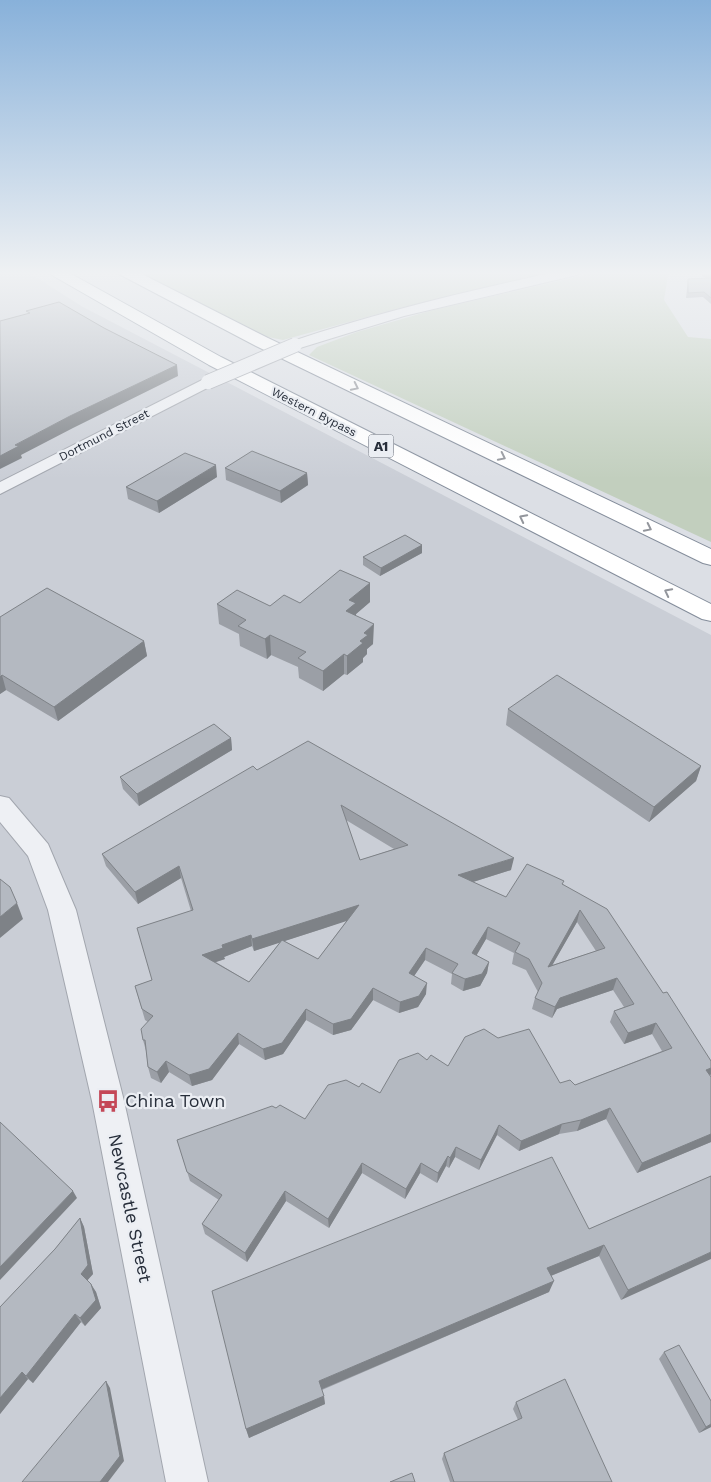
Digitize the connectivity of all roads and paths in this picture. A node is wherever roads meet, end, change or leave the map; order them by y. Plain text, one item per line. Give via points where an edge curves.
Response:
1 (178, 340) edge
2 (258, 340) edge
3 (309, 340) edge
4 (0, 489) edge
5 (711, 558) edge
6 (711, 614) edge
7 (0, 805) edge
8 (187, 1482) edge

6 -> 1 highway, Western Bypass / A1
2 -> 5 highway
3 - 4 street, Dortmund Street, bridge via 208,382
7 - 8 street, Newcastle Street via 39,851 62,910 108,1101

